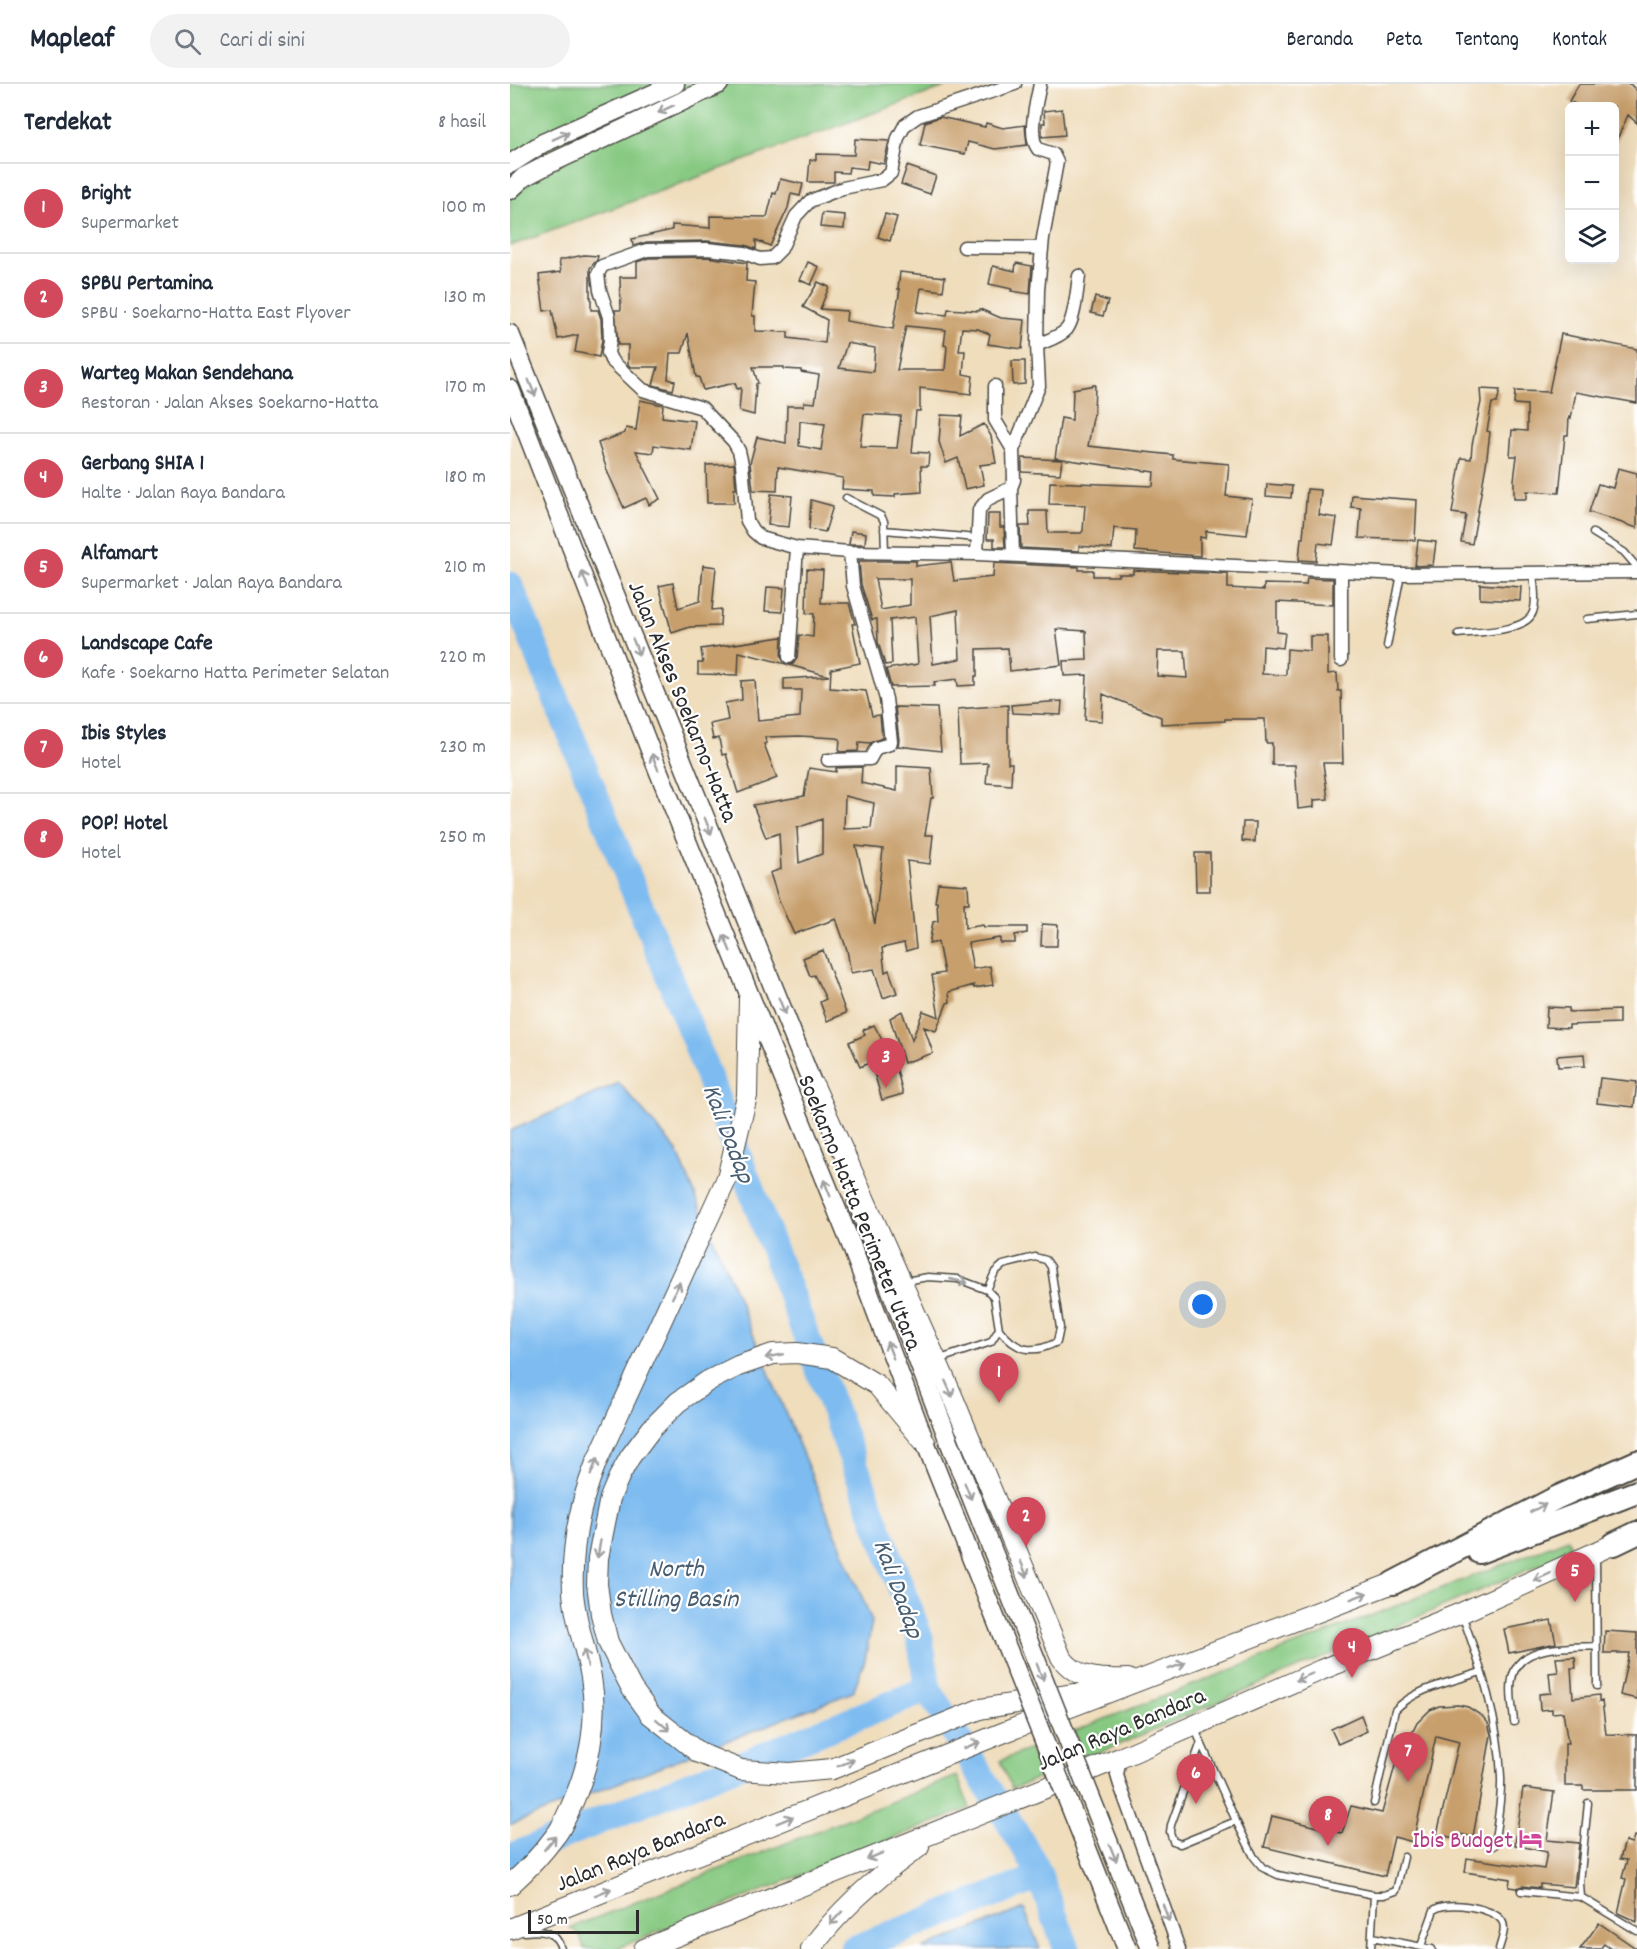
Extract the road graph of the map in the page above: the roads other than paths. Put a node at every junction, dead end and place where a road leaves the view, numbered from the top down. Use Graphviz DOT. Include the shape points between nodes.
graph roads {
  1 [pos="675,84"];
  2 [pos="719,84"];
  3 [pos="1015,84"];
  4 [pos="1040,84"];
  5 [pos="510,164"];
  6 [pos="510,190"];
  7 [pos="964,248"];
  8 [pos="1042,248"];
  9 [pos="1079,276"];
  10 [pos="510,334"];
  11 [pos="1037,345"];
  12 [pos="994,386"];
  13 [pos="510,389"];
  14 [pos="1013,450"];
  15 [pos="1011,488"];
  16 [pos="846,498"];
  17 [pos="884,530"];
  18 [pos="1593,533"];
  19 [pos="976,538"];
  20 [pos="797,548"];
  21 [pos="850,552"];
  22 [pos="885,552"];
  23 [pos="977,554"];
  24 [pos="1013,555"];
  25 [pos="1637,569"];
  26 [pos="1341,571"];
  27 [pos="1401,573"];
  28 [pos="1533,573"];
  29 [pos="1637,614"];
  30 [pos="1587,619"];
  31 [pos="1458,634"];
  32 [pos="1387,646"];
  33 [pos="789,657"];
  34 [pos="1341,660"];
  35 [pos="828,760"];
  36 [pos="749,998"];
  37 [pos="814,1086"];
  38 [pos="901,1282"];
  39 [pos="987,1290"];
  40 [pos="999,1329"];
  41 [pos="936,1361"];
  42 [pos="926,1444"];
  43 [pos="1637,1462"];
  44 [pos="1637,1492"];
  45 [pos="1637,1534"];
  46 [pos="1605,1548"];
  47 [pos="1393,1583"];
  48 [pos="1461,1613"];
  49 [pos="1596,1646"];
  50 [pos="1481,1672"];
  51 [pos="1141,1679"];
  52 [pos="1597,1686"];
  53 [pos="1101,1695"];
  54 [pos="1514,1722"];
  55 [pos="1197,1734"];
  56 [pos="1120,1758"];
  57 [pos="1374,1803"];
  58 [pos="1588,1803"];
  59 [pos="1236,1821"];
  60 [pos="946,1828"];
  61 [pos="1494,1846"];
  62 [pos="1404,1857"];
  63 [pos="510,1885"];
  64 [pos="1521,1891"];
  65 [pos="1374,1895"];
  66 [pos="1581,1897"];
  67 [pos="510,1929"];
  68 [pos="1637,1931"];
  69 [pos="510,1935"];
  70 [pos="1372,1937"];
  71 [pos="1421,1946"];
  72 [pos="561,1949"];
  73 [pos="644,1949"];
  74 [pos="811,1949"];
  75 [pos="1127,1949"];
  76 [pos="1151,1949"];
  77 [pos="1179,1949"];
  78 [pos="1371,1949"];
  79 [pos="1432,1949"];
  80 [pos="1499,1949"];
  5 -- 1 [label="main road, one-way" via="543,143"];
  2 -- 6 [label="main road, one-way" via="549,164 524,177"];
  3 -- 20 [label="street" via="918,116 905,125 898,138 891,173 882,180 843,188 810,201 796,216 781,249 772,258 706,249 647,250 602,266 598,274 609,316 611,360 643,390 692,403 707,412 739,451 745,511 753,531 761,538"];
  4 -- 8 [label="street" via="1034,141 1038,149 1053,154 1057,162"];
  7 -- 8 [label="street"];
  8 -- 11 [label="street"];
  9 -- 11 [label="street" via="1067,329"];
  10 -- 37 [label="main road, Jalan Akses Soekarno-Hatta, one-way"];
  11 -- 14 [label="street" via="1039,386"];
  12 -- 14 [label="street" via="995,420"];
  36 -- 13 [label="main road, Jalan Akses Soekarno-Hatta, one-way"];
  14 -- 15 [label="street"];
  15 -- 19 [label="street" via="982,503"];
  15 -- 24 [label="street"];
  16 -- 17 [label="lane" via="878,513"];
  17 -- 19 [label="lane"];
  17 -- 22 [label="lane"];
  18 -- 25 [label="lane" via="1624,552"];
  19 -- 23 [label="street"];
  20 -- 21 [label="street"];
  20 -- 33 [label="street"];
  21 -- 22 [label="street"];
  21 -- 35 [label="street" via="853,586 886,699 891,741 876,748 870,759"];
  22 -- 23 [label="street"];
  23 -- 24 [label="street"];
  24 -- 26 [label="street"];
  25 -- 28 [label="street"];
  26 -- 27 [label="street"];
  26 -- 34 [label="street"];
  27 -- 28 [label="street"];
  27 -- 32 [label="lane"];
  28 -- 31 [label="lane" via="1533,613 1526,623"];
  29 -- 30 [label="lane"];
  42 -- 36 [label="main road, Soekarno Hatta Perimeter Utara, one-way" via="850,1242"];
  63 -- 36 [label="main road, one-way" via="558,1833 585,1770 593,1721 591,1679 573,1593 575,1538 583,1496 727,1178 747,1096"];
  37 -- 38 [label="main road"];
  37 -- 76 [label="main road, Jalan Akses Soekarno-Hatta, one-way, bridge" via="946,1436"];
  38 -- 39 [label="lane, one-way" via="928,1276 958,1279"];
  38 -- 41 [label="main road"];
  39 -- 40 [label="lane" via="994,1297"];
  39 -- 40 [label="lane" via="1003,1265 1035,1257 1046,1260 1051,1267 1060,1328 1057,1342 1046,1348 1023,1350 1007,1340"];
  40 -- 41 [label="lane" via="991,1342"];
  41 -- 51 [label="main road, one-way" via="1061,1657 1074,1671 1091,1677"];
  42 -- 53 [label="main road, one-way" via="877,1385 832,1358 773,1354 708,1381 678,1402 652,1428 619,1477 610,1498 598,1558 597,1584 608,1642 632,1689 651,1715 699,1753 741,1770 789,1773 832,1768 980,1709 1073,1694"];
  42 -- 75 [label="main road, Soekarno Hatta Perimeter Utara, bridge"];
  47 -- 43 [label="highway, one-way" via="1556,1498"];
  44 -- 47 [label="highway"];
  45 -- 46 [label="highway"];
  46 -- 48 [label="main road, Jalan Raya Bandara, one-way"];
  46 -- 49 [label="lane"];
  51 -- 47 [label="main road, Jalan Raya Bandara, one-way"];
  48 -- 50 [label="lane"];
  48 -- 55 [label="main road, Jalan Raya Bandara, one-way"];
  49 -- 52 [label="lane"];
  49 -- 54 [label="lane" via="1548,1649 1523,1658 1511,1680"];
  50 -- 57 [label="lane" via="1417,1693 1395,1710"];
  50 -- 61 [label="lane" via="1496,1732 1501,1775"];
  51 -- 53 [label="main road, Jalan Raya Bandara"];
  67 -- 53 [label="main road, Jalan Raya Bandara, one-way"];
  55 -- 56 [label="main road, Jalan Raya Bandara"];
  55 -- 59 [label="lane"];
  55 -- 59 [label="lane" via="1171,1825 1173,1841 1180,1844"];
  56 -- 60 [label="main road, Jalan Raya Bandara"];
  56 -- 77 [label="street, one-way" via="1120,1785"];
  58 -- 66 [label="lane"];
  59 -- 65 [label="lane" via="1263,1868 1278,1875"];
  60 -- 73 [label="main road, Jalan Raya Bandara, one-way"];
  60 -- 74 [label="main road, one-way" via="857,1896"];
  62 -- 65 [label="lane" via="1396,1891"];
  64 -- 66 [label="lane"];
  65 -- 70 [label="lane"];
  66 -- 68 [label="lane"];
  69 -- 72 [label="lane" via="547,1932 560,1942"];
  70 -- 71 [label="lane"];
  70 -- 78 [label="lane"];
  71 -- 79 [label="lane"];
  71 -- 80 [label="lane" via="1434,1910 1454,1904 1491,1912 1502,1920"];
}
